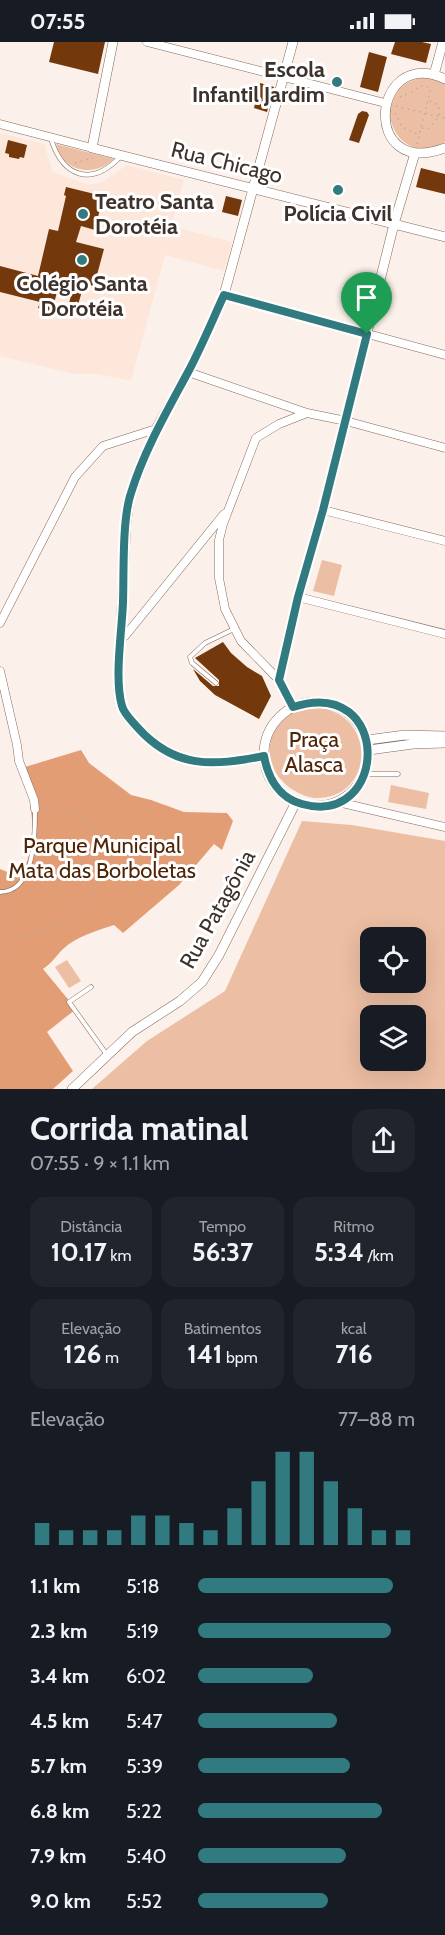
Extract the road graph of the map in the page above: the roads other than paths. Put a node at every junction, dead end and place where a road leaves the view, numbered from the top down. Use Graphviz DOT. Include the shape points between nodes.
graph roads {
  1 [pos="113,42"];
  2 [pos="147,42"];
  3 [pos="293,42"];
  4 [pos="443,42"];
  5 [pos="434,75"];
  6 [pos="284,76"];
  7 [pos="445,79"];
  8 [pos="385,103"];
  9 [pos="0,124"];
  10 [pos="51,138"];
  11 [pos="413,148"];
  12 [pos="445,148"];
  13 [pos="95,152"];
  14 [pos="122,156"];
  15 [pos="255,189"];
  16 [pos="394,224"];
  17 [pos="445,237"];
  18 [pos="224,295"];
  19 [pos="367,334"];
  20 [pos="445,356"];
  21 [pos="188,372"];
  22 [pos="307,413"];
  23 [pos="346,421"];
  24 [pos="156,429"];
  25 [pos="445,448"];
  26 [pos="229,507"];
  27 [pos="323,510"];
  28 [pos="445,541"];
  29 [pos="298,597"];
  30 [pos="0,623"];
  31 [pos="235,629"];
  32 [pos="445,634"];
  33 [pos="122,637"];
  34 [pos="0,671"];
  35 [pos="279,680"];
  36 [pos="216,683"];
  37 [pos="293,707"];
  38 [pos="445,736"];
  39 [pos="445,743"];
  40 [pos="368,745"];
  41 [pos="264,756"];
  42 [pos="365,774"];
  43 [pos="398,774"];
  44 [pos="296,802"];
  45 [pos="338,802"];
  46 [pos="35,809"];
  47 [pos="445,827"];
  48 [pos="0,892"];
  49 [pos="92,987"];
  50 [pos="107,1055"];
  51 [pos="72,1089"];
  1 -- 13 [label="street"];
  2 -- 6 [label="street"];
  3 -- 6 [label="street"];
  4 -- 5 [label="street"];
  5 -- 7 [label="street"];
  5 -- 8 [label="street" via="422,73 399,82"];
  6 -- 8 [label="street"];
  6 -- 15 [label="street"];
  8 -- 11 [label="street" via="389,135 397,144"];
  9 -- 10 [label="street, Rua Chicago"];
  10 -- 13 [label="street, Rua Chicago"];
  10 -- 14 [label="lane" via="59,160 81,174 106,170"];
  11 -- 12 [label="street" via="425,154"];
  11 -- 16 [label="street"];
  13 -- 14 [label="street, Rua Chicago"];
  14 -- 15 [label="street, Rua Chicago"];
  15 -- 16 [label="street, Rua Chicago"];
  15 -- 18 [label="street"];
  16 -- 17 [label="street, Rua Chicago"];
  16 -- 19 [label="street"];
  18 -- 19 [label="street"];
  18 -- 21 [label="street"];
  19 -- 20 [label="street"];
  19 -- 23 [label="street"];
  21 -- 22 [label="street"];
  21 -- 24 [label="street"];
  22 -- 23 [label="street"];
  22 -- 26 [label="street" via="256,438"];
  23 -- 25 [label="street"];
  23 -- 27 [label="street"];
  24 -- 30 [label="street" via="103,446 75,477"];
  24 -- 33 [label="street" via="130,495"];
  26 -- 31 [label="street" via="222,524 218,559 225,609"];
  26 -- 33 [label="street"];
  27 -- 28 [label="street"];
  27 -- 29 [label="street"];
  29 -- 32 [label="street"];
  29 -- 35 [label="street"];
  31 -- 35 [label="street" via="241,641"];
  31 -- 36 [label="lane" via="191,654 192,663"];
  33 -- 41 [label="street" via="118,684 122,709 158,747 183,759 201,762"];
  34 -- 46 [label="street" via="19,761"];
  35 -- 37 [label="street"];
  37 -- 40 [label="street" via="308,702 338,706 361,726"];
  37 -- 41 [label="street" via="271,727"];
  38 -- 40 [label="street" via="405,735"];
  39 -- 40 [label="street"];
  40 -- 42 [label="street"];
  41 -- 44 [label="street" via="273,784"];
  42 -- 43 [label="lane"];
  42 -- 45 [label="street" via="359,785"];
  44 -- 45 [label="street" via="317,806"];
  44 -- 50 [label="street, Rua Patagônia" via="202,982 132,1032"];
  45 -- 47 [label="street"];
  46 -- 48 [label="lane" via="33,856 11,892"];
  49 -- 50 [label="lane" via="69,1002"];
  50 -- 51 [label="street, Rua Patagônia"];
}
